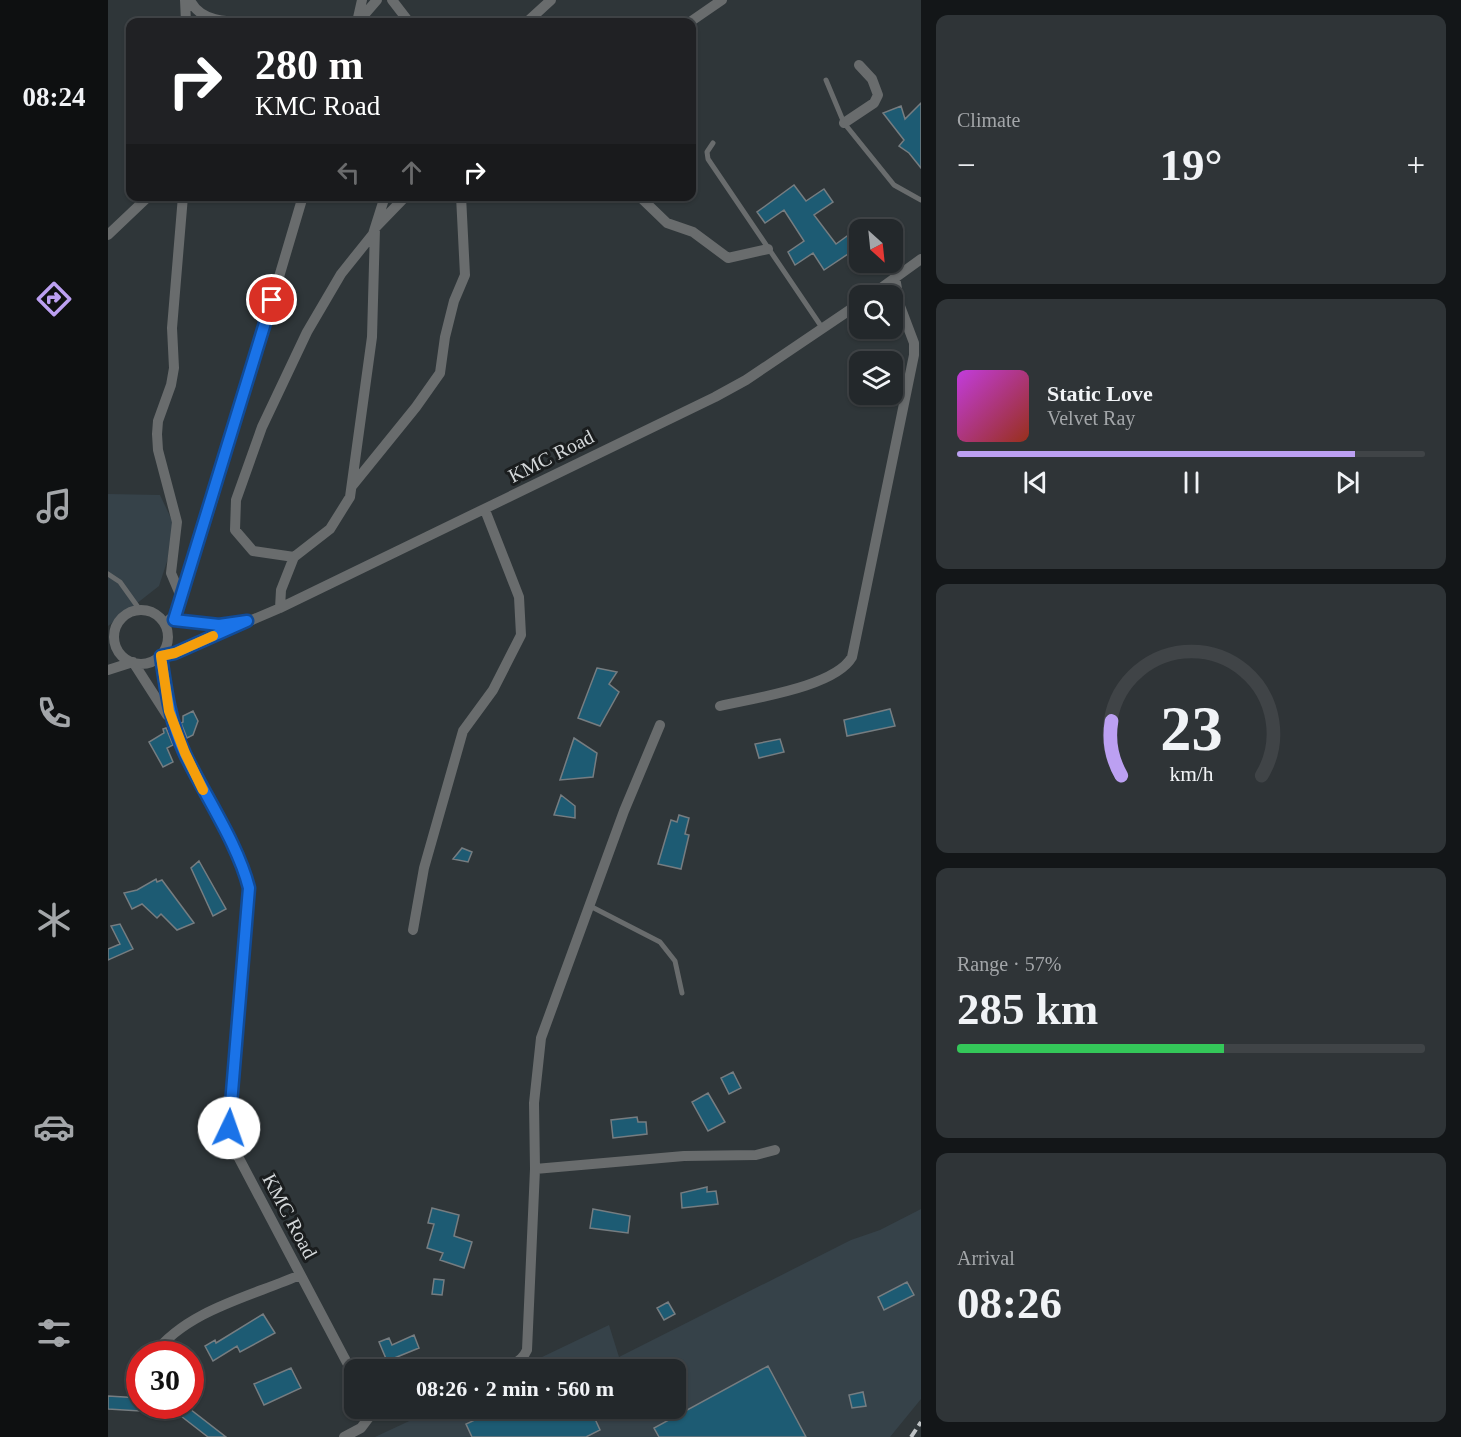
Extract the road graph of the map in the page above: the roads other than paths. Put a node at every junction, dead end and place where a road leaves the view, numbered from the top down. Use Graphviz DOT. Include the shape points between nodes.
graph roads {
  1 [pos="362,0"];
  2 [pos="377,0"];
  3 [pos="392,0"];
  4 [pos="551,0"];
  5 [pos="722,0"];
  6 [pos="190,2"];
  7 [pos="187,18"];
  8 [pos="209,18"];
  9 [pos="358,18"];
  10 [pos="361,18"];
  11 [pos="406,18"];
  12 [pos="532,18"];
  13 [pos="696,18"];
  14 [pos="859,65"];
  15 [pos="826,80"];
  16 [pos="844,123"];
  17 [pos="712,143"];
  18 [pos="144,201"];
  19 [pos="183,201"];
  20 [pos="301,201"];
  21 [pos="383,201"];
  22 [pos="401,201"];
  23 [pos="461,201"];
  24 [pos="644,201"];
  25 [pos="921,201"];
  26 [pos="375,228"];
  27 [pos="108,235"];
  28 [pos="768,249"];
  29 [pos="921,259"];
  30 [pos="895,277"];
  31 [pos="884,285"];
  32 [pos="849,310"];
  33 [pos="823,328"];
  34 [pos="352,486"];
  35 [pos="486,510"];
  36 [pos="294,557"];
  37 [pos="108,574"];
  38 [pos="182,599"];
  39 [pos="280,608"];
  40 [pos="140,610"];
  41 [pos="155,614"];
  42 [pos="174,620"];
  43 [pos="247,621"];
  44 [pos="115,633"];
  45 [pos="108,642"];
  46 [pos="161,656"];
  47 [pos="133,663"];
  48 [pos="108,670"];
  49 [pos="720,706"];
  50 [pos="172,722"];
  51 [pos="660,725"];
  52 [pos="590,906"];
  53 [pos="413,930"];
  54 [pos="682,993"];
  55 [pos="775,1150"];
  56 [pos="535,1169"];
  57 [pos="300,1275"];
  58 [pos="164,1341"];
  59 [pos="345,1359"];
  60 [pos="522,1359"];
  61 [pos="367,1419"];
  62 [pos="344,1437"];
  1 -- 9 [label="street"];
  2 -- 10 [label="street"];
  3 -- 11 [label="street"];
  4 -- 12 [label="street"];
  5 -- 13 [label="street"];
  6 -- 7 [label="street"];
  6 -- 8 [label="street"];
  14 -- 16 [label="street" via="878,95 874,103"];
  15 -- 16 [label="lane"];
  16 -- 25 [label="lane" via="894,185"];
  17 -- 28 [label="lane" via="708,159"];
  18 -- 27 [label="street"];
  19 -- 38 [label="street" via="172,328 174,368 157,434 177,522 171,573"];
  20 -- 38 [label="street"];
  21 -- 26 [label="street"];
  22 -- 26 [label="street"];
  23 -- 34 [label="street" via="465,275 454,301 440,373"];
  24 -- 28 [label="street" via="667,223 693,232 728,258"];
  26 -- 34 [label="street" via="372,337"];
  26 -- 36 [label="street" via="341,274 307,332 262,427 236,500 235,530 253,551"];
  28 -- 33 [label="lane"];
  29 -- 30 [label="street"];
  30 -- 31 [label="street"];
  30 -- 49 [label="street" via="914,355 852,657 849,664 832,675"];
  32 -- 33 [label="street, KMC Road"];
  33 -- 35 [label="street, KMC Road" via="726,391"];
  34 -- 36 [label="street" via="350,498 330,529"];
  35 -- 39 [label="street, KMC Road"];
  35 -- 53 [label="street" via="519,597 521,635 493,690 463,731 424,868"];
  36 -- 39 [label="street" via="280,590"];
  37 -- 40 [label="lane" via="120,582"];
  38 -- 42 [label="street"];
  39 -- 43 [label="street, KMC Road"];
  40 -- 41 [label="street"];
  40 -- 44 [label="street" via="123,618"];
  41 -- 42 [label="street, KMC Road"];
  41 -- 46 [label="street" via="168,630 169,639"];
  42 -- 43 [label="street, KMC Road" via="219,625"];
  43 -- 46 [label="street, KMC Road"];
  44 -- 45 [label="street"];
  44 -- 47 [label="street" via="117,650"];
  46 -- 47 [label="street" via="146,664"];
  46 -- 50 [label="street, KMC Road"];
  47 -- 48 [label="street"];
  47 -- 50 [label="street, KMC Road"];
  50 -- 57 [label="street, KMC Road" via="249,888 229,1128 237,1155"];
  51 -- 52 [label="street"];
  52 -- 54 [label="lane" via="660,942 675,961"];
  52 -- 56 [label="street" via="541,1038 534,1102"];
  55 -- 56 [label="street" via="756,1155 684,1156"];
  56 -- 60 [label="street" via="526,1350"];
  57 -- 58 [label="street" via="213,1311"];
  57 -- 59 [label="street, KMC Road"];
  61 -- 62 [label="street"];
}
